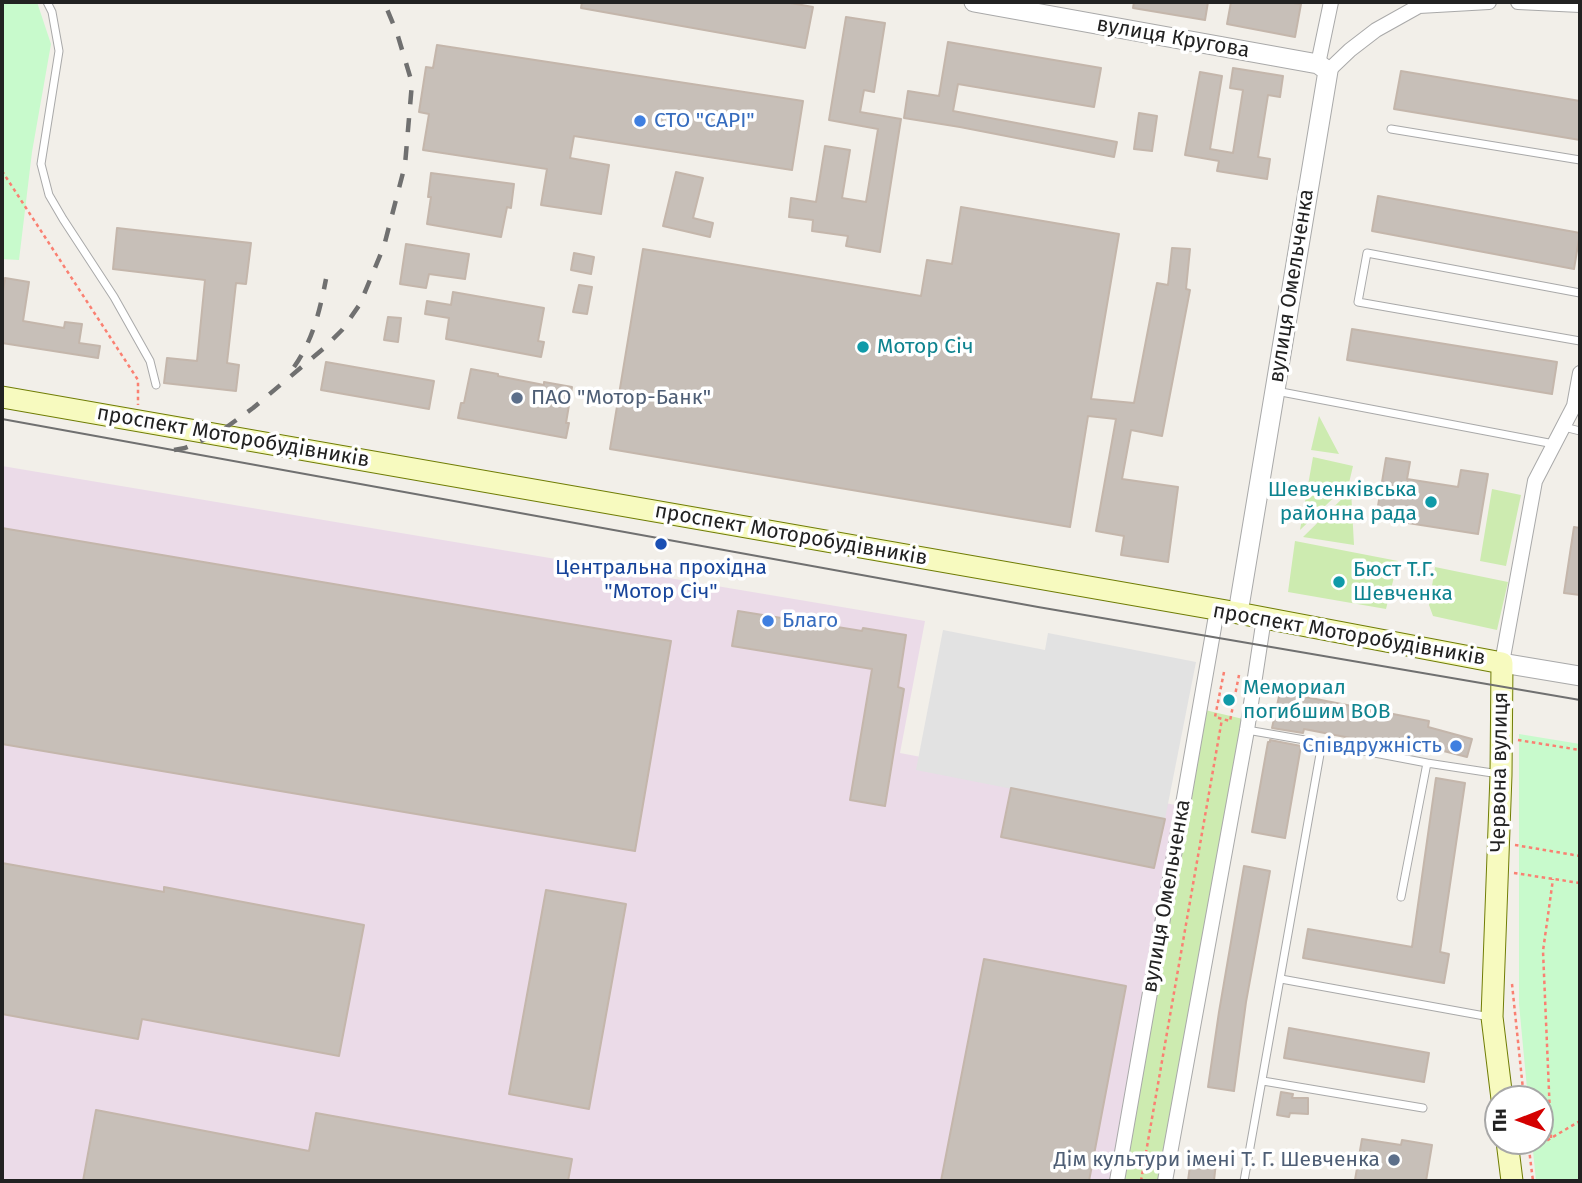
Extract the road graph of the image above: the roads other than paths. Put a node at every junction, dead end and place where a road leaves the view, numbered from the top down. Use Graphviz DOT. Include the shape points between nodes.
graph roads {
  1 [pos="47,2"];
  2 [pos="974,2"];
  3 [pos="1331,2"];
  4 [pos="1468,2"];
  5 [pos="1489,2"];
  6 [pos="1518,2"];
  7 [pos="1580,5"];
  8 [pos="1323,68"];
  9 [pos="1391,129"];
  10 [pos="1580,160"];
  11 [pos="1580,293"];
  12 [pos="1580,341"];
  13 [pos="1580,373"];
  14 [pos="156,385"];
  15 [pos="1274,391"];
  16 [pos="2,397"];
  17 [pos="1563,427"];
  18 [pos="1580,431"];
  19 [pos="1554,444"];
  20 [pos="1228,612"];
  21 [pos="1264,618"];
  22 [pos="1502,663"];
  23 [pos="1580,676"];
  24 [pos="1247,730"];
  25 [pos="1322,743"];
  26 [pos="1427,763"];
  27 [pos="1501,775"];
  28 [pos="1401,897"];
  29 [pos="1281,979"];
  30 [pos="1492,1017"];
  31 [pos="1263,1080"];
  32 [pos="1500,1085"];
  33 [pos="1423,1108"];
  34 [pos="1509,1155"];
  35 [pos="1117,1181"];
  36 [pos="1165,1181"];
  37 [pos="1244,1181"];
  38 [pos="1512,1181"];
  1 -- 14 [label="lane" via="59,51 41,164 49,195 114,296 150,361"];
  2 -- 8 [label="street, вулиця Кругова"];
  3 -- 8 [label="street"];
  4 -- 5 [label="street"];
  4 -- 8 [label="street" via="1419,6"];
  6 -- 7 [label="street"];
  8 -- 15 [label="street, вулиця Омельченка"];
  9 -- 10 [label="lane"];
  11 -- 12 [label="lane" via="1367,253 1358,302"];
  13 -- 17 [label="street, Червона вулиця" via="1574,406"];
  15 -- 19 [label="lane"];
  15 -- 20 [label="street, вулиця Омельченка"];
  16 -- 20 [label="main road, проспект Моторобудівників"];
  17 -- 18 [label="lane"];
  17 -- 19 [label="street, Червона вулиця"];
  19 -- 22 [label="street, Червона вулиця" via="1535,481"];
  20 -- 21 [label="main road, проспект Моторобудівників"];
  20 -- 35 [label="street, вулиця Омельченка"];
  21 -- 22 [label="main road, проспект Моторобудівників"];
  21 -- 24 [label="street"];
  22 -- 23 [label="street, проспект Моторобудівників"];
  22 -- 27 [label="main road, Червона вулиця"];
  24 -- 25 [label="lane"];
  24 -- 36 [label="street"];
  25 -- 26 [label="lane"];
  25 -- 29 [label="lane"];
  26 -- 27 [label="lane"];
  26 -- 28 [label="lane"];
  27 -- 30 [label="main road, Червона вулиця"];
  29 -- 30 [label="lane"];
  29 -- 31 [label="lane"];
  30 -- 32 [label="main road, Червона вулиця"];
  31 -- 33 [label="lane"];
  31 -- 37 [label="lane"];
  34 -- 38 [label="main road"];
}
